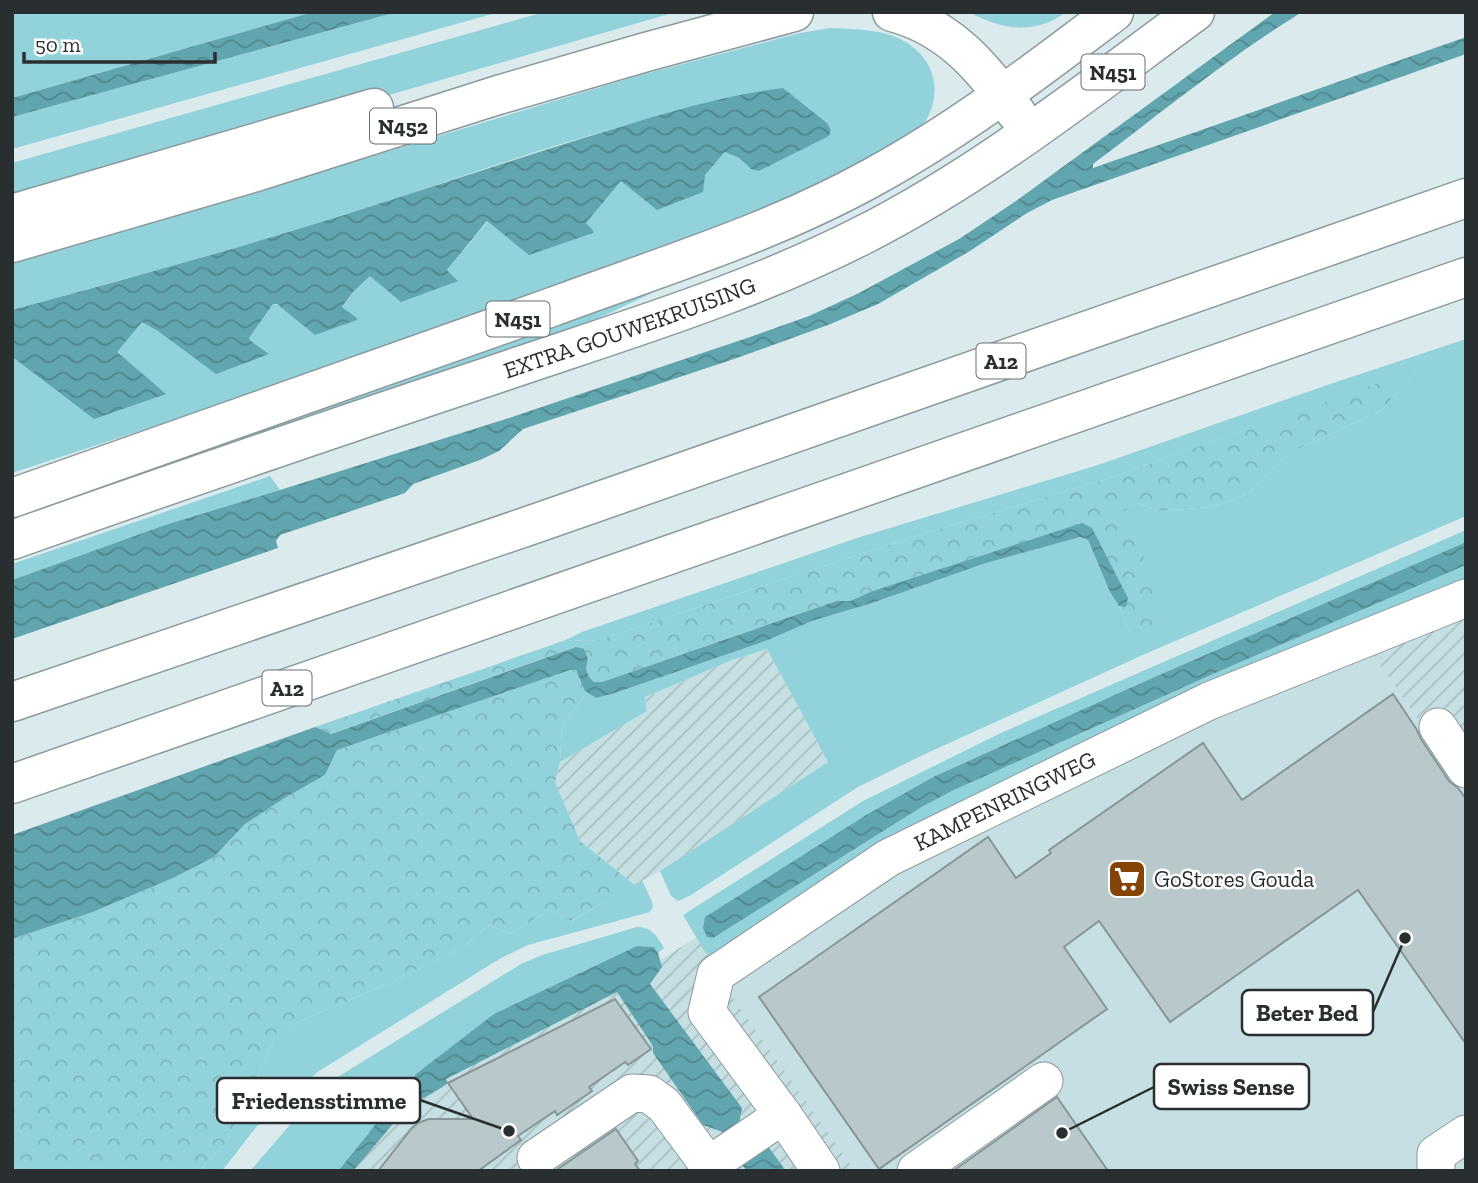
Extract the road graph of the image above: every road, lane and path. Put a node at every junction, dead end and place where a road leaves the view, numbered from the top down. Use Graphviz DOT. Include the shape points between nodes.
graph roads {
  1 [pos="706,12"];
  2 [pos="794,12"];
  3 [pos="892,12"];
  4 [pos="951,12"];
  5 [pos="1114,12"];
  6 [pos="1195,12"];
  7 [pos="1011,89"];
  8 [pos="1031,133"];
  9 [pos="1466,198"];
  10 [pos="12,214"];
  11 [pos="12,243"];
  12 [pos="1466,277"];
  13 [pos="12,498"];
  14 [pos="12,540"];
  15 [pos="1466,598"];
  16 [pos="12,702"];
  17 [pos="1438,727"];
  18 [pos="1466,769"];
  19 [pos="12,784"];
  20 [pos="1044,1082"];
  21 [pos="783,1115"];
  22 [pos="1466,1135"];
  23 [pos="536,1158"];
  24 [pos="711,1168"];
  25 [pos="821,1171"];
  26 [pos="916,1171"];
  27 [pos="1436,1171"];
  1 -- 10 [label="main road, N452"];
  2 -- 11 [label="main road, N452" via="525,87 259,172"];
  3 -- 7 [label="main road" via="953,41"];
  4 -- 7 [label="main road" via="985,38"];
  5 -- 7 [label="main road, EXTRA GOUWEKRUISING / N451"];
  6 -- 8 [label="main road, EXTRA GOUWEKRUISING / N451"];
  7 -- 8 [label="main road"];
  7 -- 13 [label="main road, EXTRA GOUWEKRUISING / N451" via="872,178 746,236"];
  8 -- 14 [label="main road, EXTRA GOUWEKRUISING / N451" via="907,212 759,282"];
  9 -- 16 [label="main road, A12"];
  12 -- 19 [label="main road, A12"];
  15 -- 21 [label="street, KAMPENRINGWEG" via="1209,701 888,858 716,974 708,1012"];
  17 -- 18 [label="street"];
  20 -- 26 [label="street"];
  21 -- 24 [label="street"];
  21 -- 25 [label="street, KAMPENRINGWEG"];
  22 -- 27 [label="street" via="1436,1154"];
  23 -- 24 [label="street" via="632,1093 649,1094 664,1105"];
}
